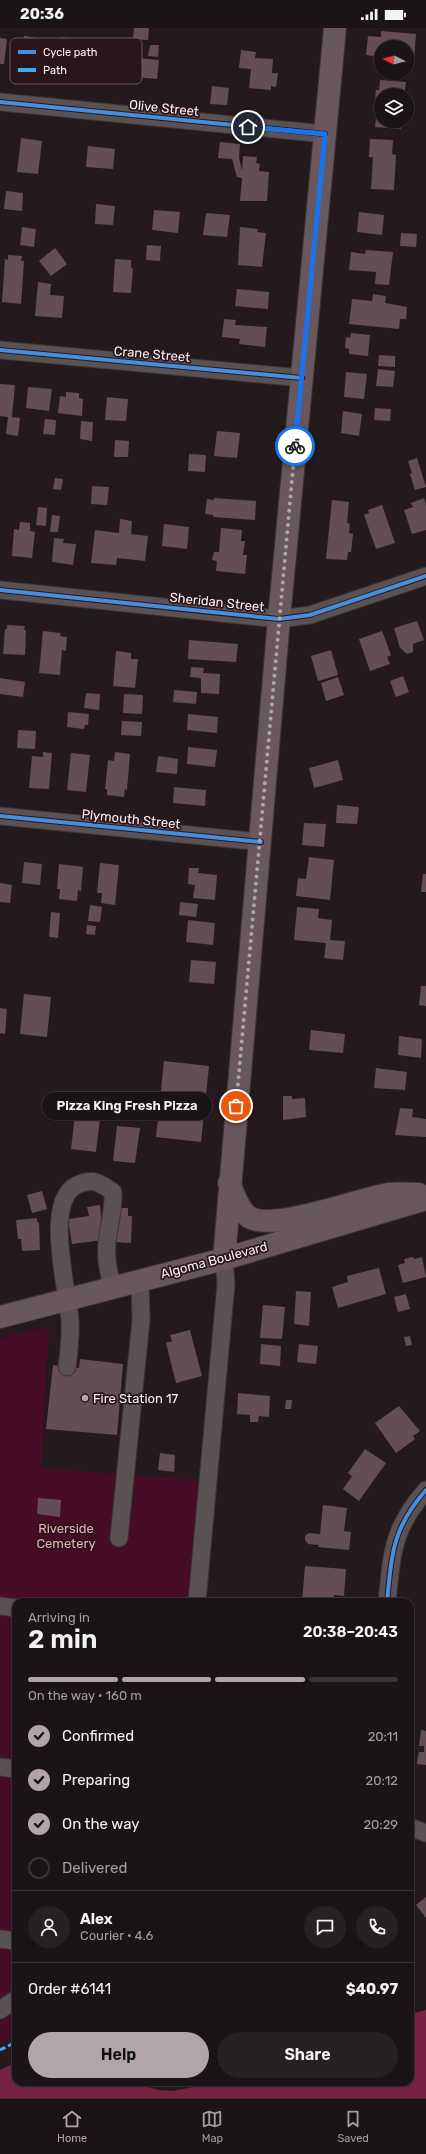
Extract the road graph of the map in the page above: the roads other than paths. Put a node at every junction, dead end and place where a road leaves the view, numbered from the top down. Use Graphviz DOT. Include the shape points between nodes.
graph roads {
  1 [pos="335,28"];
  2 [pos="0,102"];
  3 [pos="325,134"];
  4 [pos="0,350"];
  5 [pos="302,378"];
  6 [pos="426,576"];
  7 [pos="0,590"];
  8 [pos="279,619"];
  9 [pos="0,816"];
  10 [pos="261,842"];
  11 [pos="229,1183"];
  12 [pos="426,1194"];
  13 [pos="426,1200"];
  14 [pos="224,1259"];
  15 [pos="140,1280"];
  16 [pos="113,1287"];
  17 [pos="68,1298"];
  18 [pos="0,1317"];
  19 [pos="67,1367"];
  20 [pos="426,1490"];
  21 [pos="119,1538"];
  22 [pos="197,1598"];
  23 [pos="388,1598"];
  24 [pos="0,1606"];
  25 [pos="12,1608"];
  26 [pos="0,1767"];
  27 [pos="12,1768"];
  28 [pos="414,1828"];
  29 [pos="426,1833"];
  30 [pos="0,1939"];
  31 [pos="12,1940"];
  32 [pos="12,2002"];
  33 [pos="0,2010"];
  1 -- 3 [label="main road"];
  2 -- 3 [label="street, Olive Street"];
  3 -- 5 [label="main road"];
  4 -- 5 [label="street, Crane Street"];
  5 -- 8 [label="main road"];
  6 -- 8 [label="street, Sheridan Street" via="310,615"];
  7 -- 8 [label="street, Sheridan Street"];
  8 -- 10 [label="main road"];
  9 -- 10 [label="street, Plymouth Street"];
  10 -- 11 [label="main road"];
  11 -- 12 [label="main road" via="244,1213 250,1218 262,1221 290,1219 390,1194"];
  11 -- 14 [label="main road"];
  13 -- 14 [label="main road, Algoma Boulevard"];
  14 -- 15 [label="main road, Algoma Boulevard"];
  14 -- 22 [label="street" via="226,1284"];
  15 -- 16 [label="main road, Algoma Boulevard"];
  15 -- 21 [label="street" via="141,1320"];
  16 -- 17 [label="main road, Algoma Boulevard"];
  16 -- 17 [label="street" via="107,1268 108,1236 114,1204 112,1192 100,1183 87,1180 73,1187 64,1197 59,1220"];
  17 -- 18 [label="main road, Algoma Boulevard"];
  17 -- 19 [label="street" via="71,1328"];
  20 -- 23 [label="street" via="406,1516 396,1537"];
  24 -- 25 [label="street"];
  26 -- 27 [label="street"];
  28 -- 29 [label="street"];
  30 -- 31 [label="street"];
  32 -- 33 [label="street"];
}
